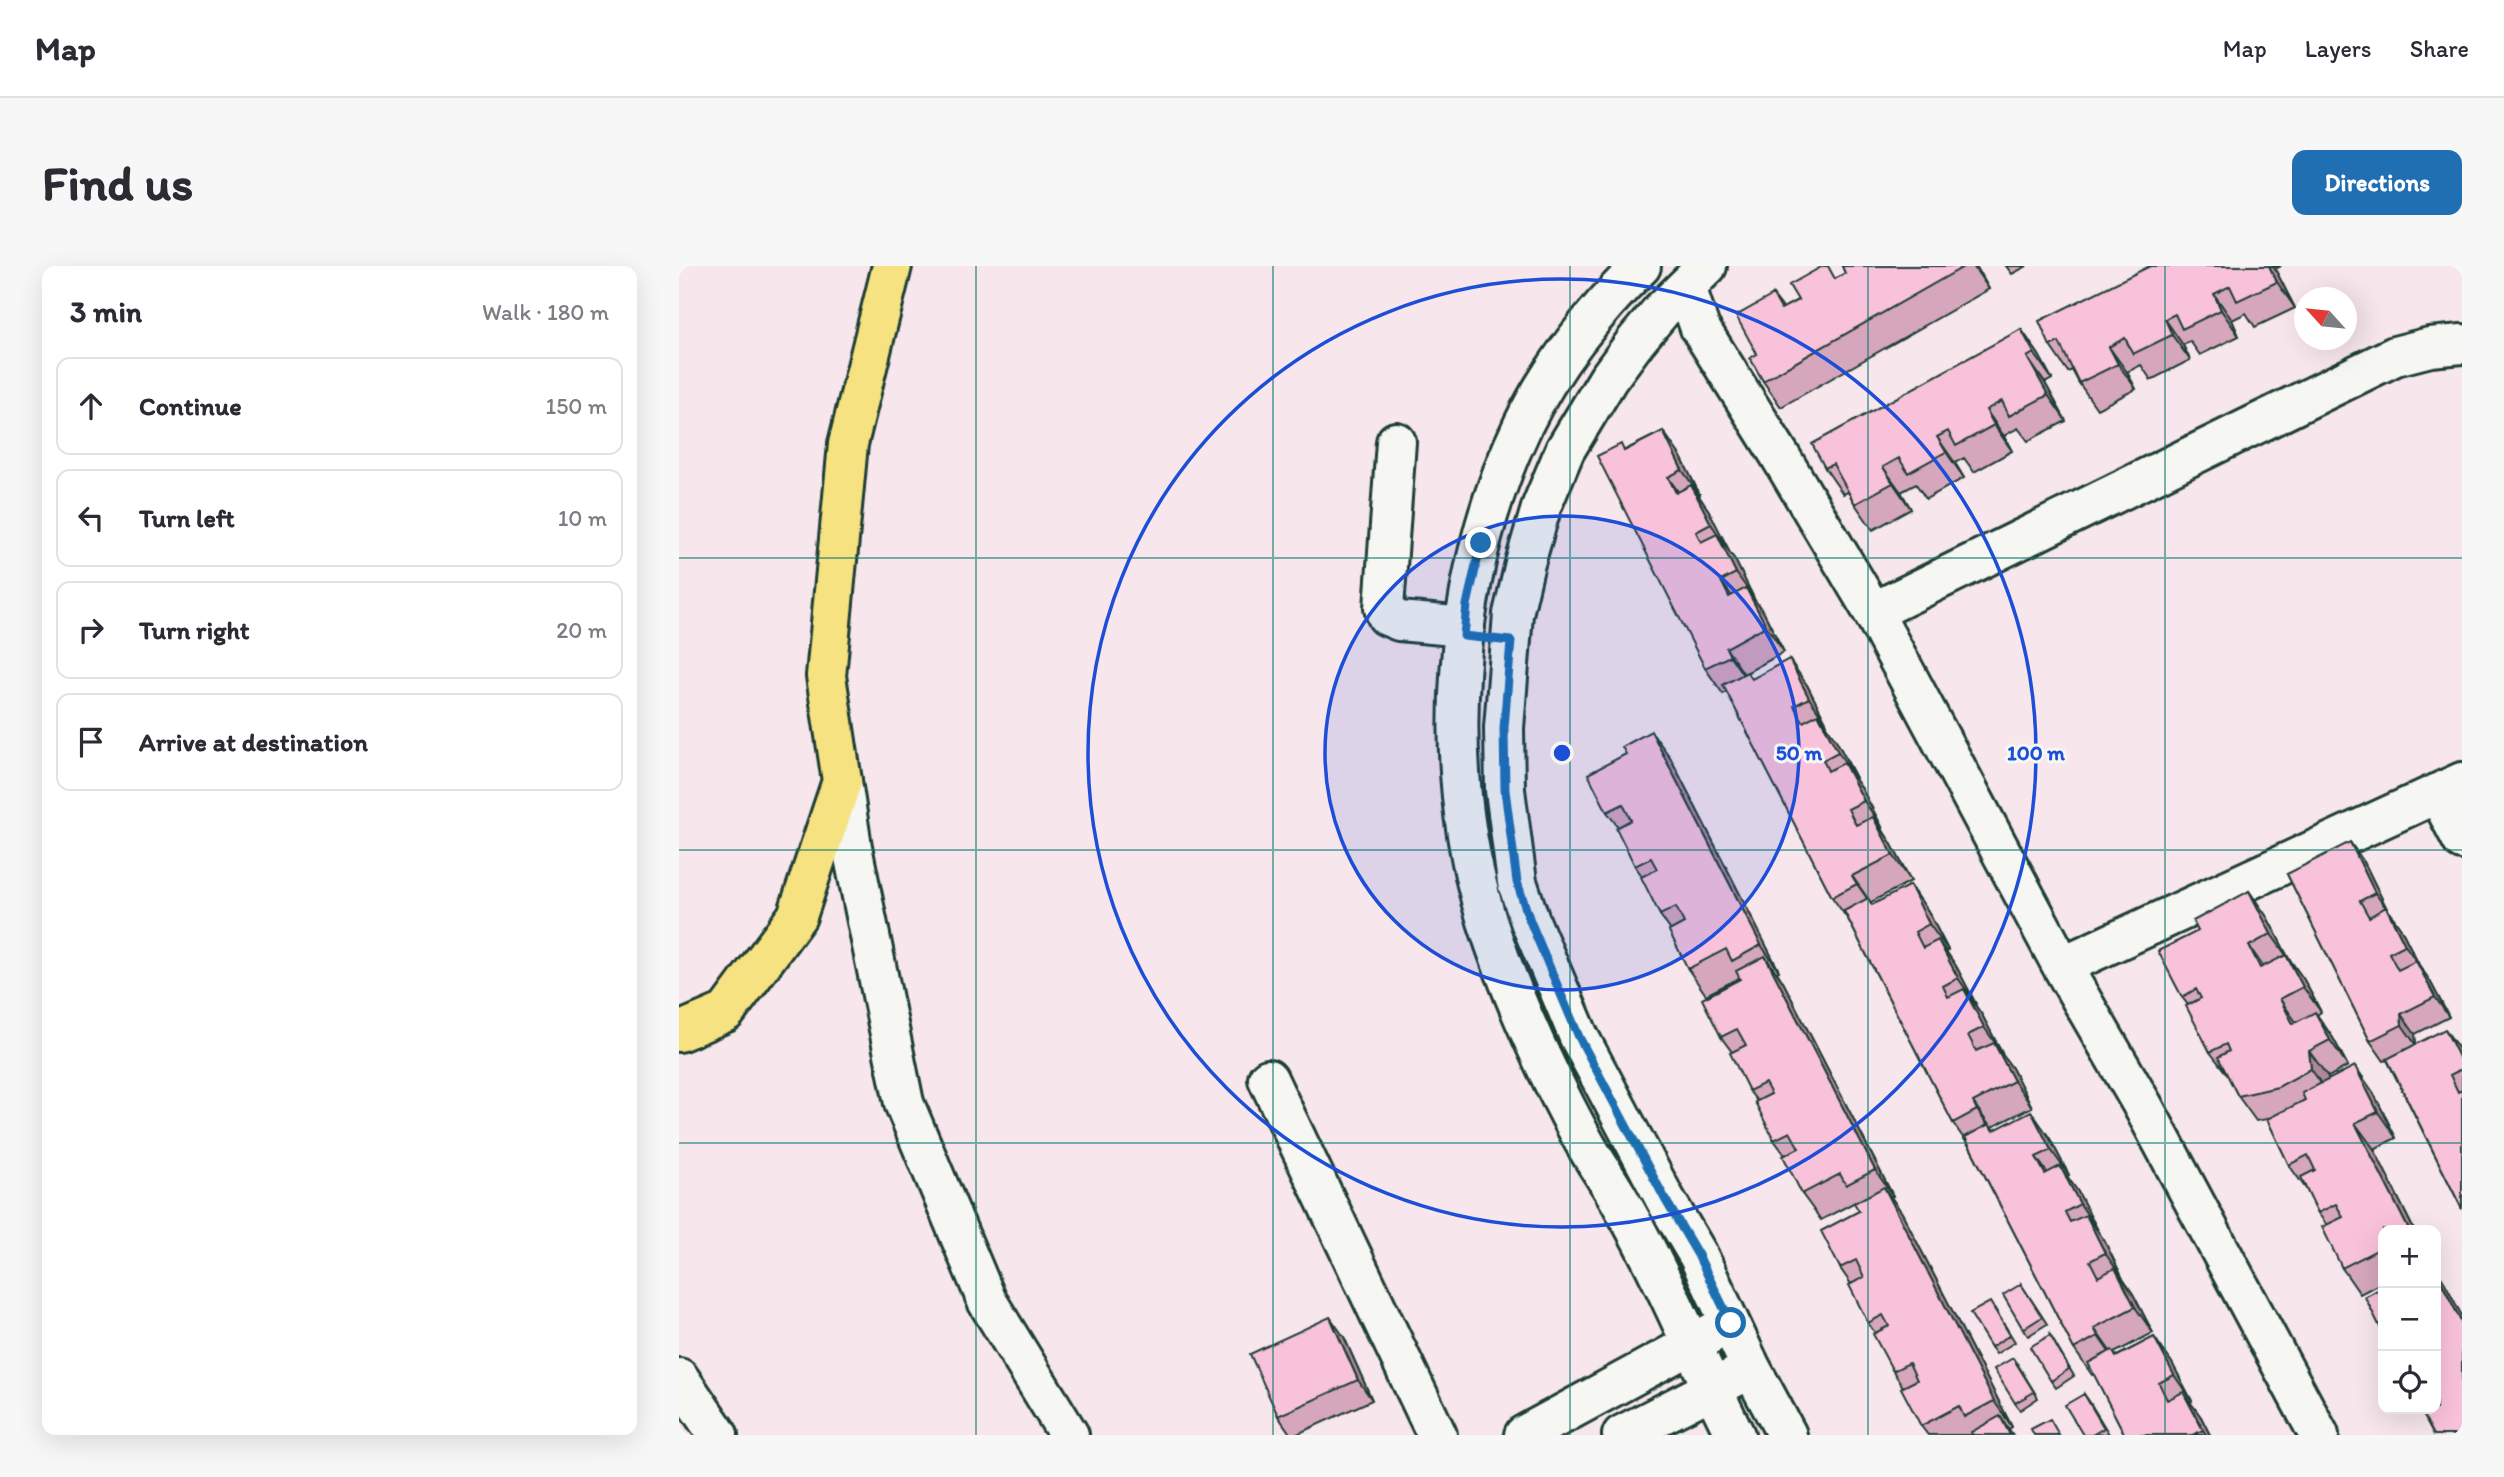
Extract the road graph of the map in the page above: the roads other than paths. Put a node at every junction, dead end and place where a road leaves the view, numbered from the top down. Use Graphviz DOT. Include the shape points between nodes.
graph roads {
  1 [pos="892,266"];
  2 [pos="1641,266"];
  3 [pos="1697,277"];
  4 [pos="2462,344"];
  5 [pos="1396,442"];
  6 [pos="1873,612"];
  7 [pos="1464,631"];
  8 [pos="1511,641"];
  9 [pos="842,781"];
  10 [pos="2450,788"];
  11 [pos="2462,840"];
  12 [pos="2061,966"];
  13 [pos="679,1032"];
  14 [pos="1268,1079"];
  15 [pos="1731,1323"];
  16 [pos="1691,1345"];
  17 [pos="1751,1368"];
  18 [pos="679,1378"];
  19 [pos="1712,1390"];
  20 [pos="718,1435"];
  21 [pos="1069,1435"];
  22 [pos="1437,1435"];
  23 [pos="1524,1435"];
  24 [pos="1622,1435"];
  25 [pos="1735,1435"];
  26 [pos="1787,1435"];
  27 [pos="2319,1435"];
  1 -- 9 [label="main road" via="848,444 826,676"];
  2 -- 7 [label="street" via="1584,329 1524,422 1481,543"];
  3 -- 6 [label="street" via="1700,328"];
  3 -- 8 [label="street" via="1636,341 1565,450 1525,563"];
  4 -- 6 [label="street" via="2395,356"];
  5 -- 7 [label="street" via="1384,608 1399,621"];
  6 -- 12 [label="street"];
  7 -- 8 [label="street"];
  7 -- 16 [label="street" via="1458,735 1461,793 1473,868 1488,922 1548,1072 1625,1209"];
  8 -- 15 [label="street" via="1505,790 1517,882 1579,1037"];
  9 -- 13 [label="main road" via="797,916 726,1012"];
  9 -- 21 [label="street" via="904,1103 987,1301"];
  10 -- 11 [label="street"];
  10 -- 12 [label="street"];
  12 -- 27 [label="street" via="2143,1106"];
  14 -- 22 [label="street"];
  15 -- 16 [label="street"];
  15 -- 17 [label="street"];
  16 -- 19 [label="street"];
  16 -- 23 [label="street"];
  17 -- 19 [label="street"];
  17 -- 26 [label="street"];
  18 -- 20 [label="street"];
  19 -- 24 [label="street"];
  19 -- 25 [label="street"];
}
